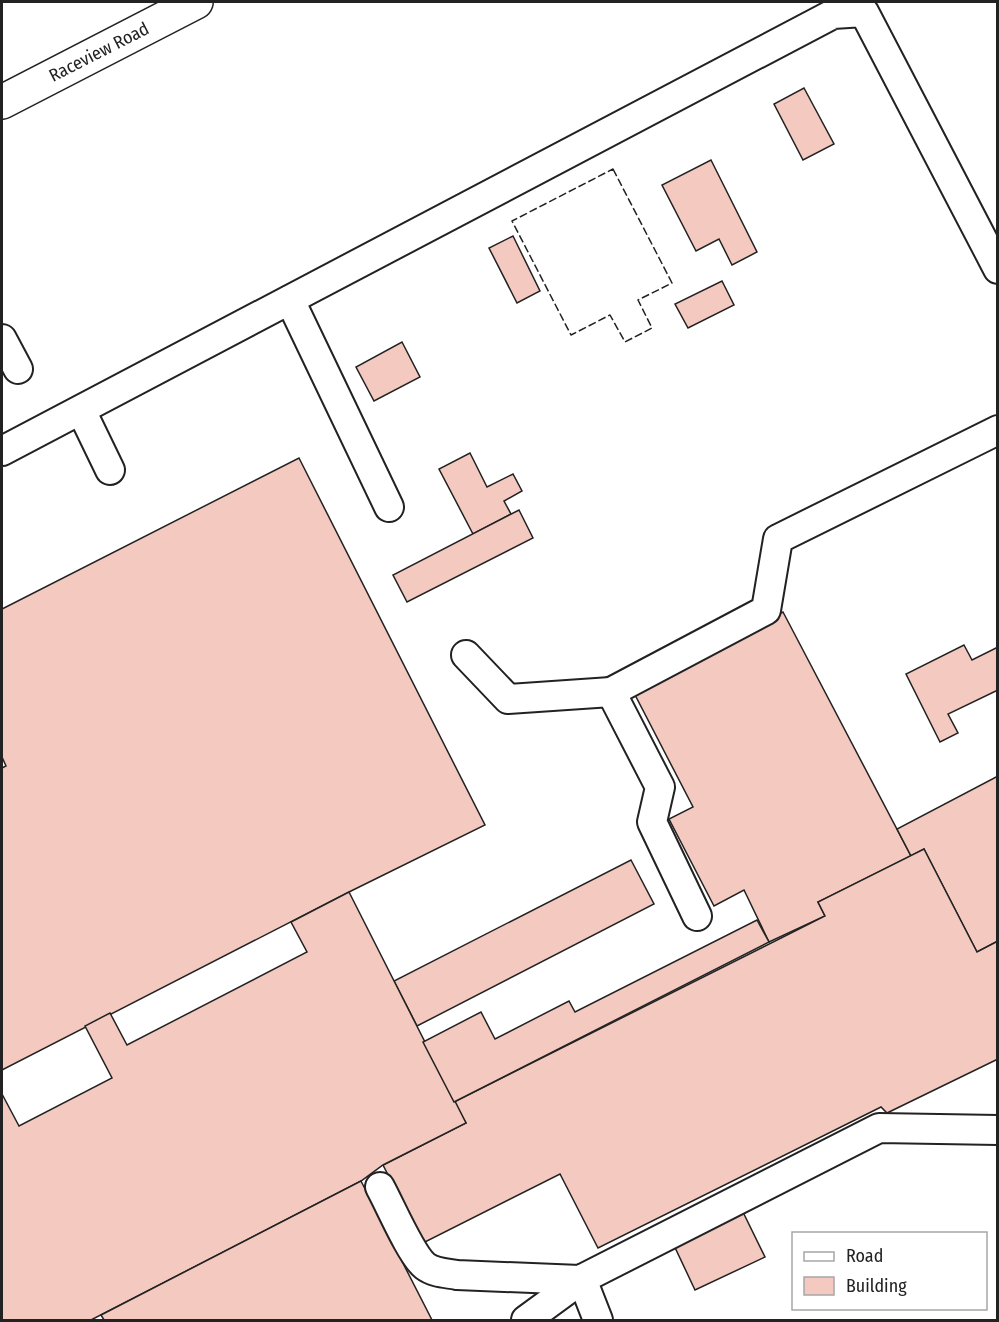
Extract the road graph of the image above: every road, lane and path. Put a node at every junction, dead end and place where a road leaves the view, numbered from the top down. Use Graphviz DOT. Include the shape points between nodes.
graph roads {
  1 [pos="196,2"];
  2 [pos="2,102"];
  3 [pos="998,269"];
  4 [pos="290,300"];
  5 [pos="2,339"];
  6 [pos="18,369"];
  7 [pos="81,410"];
  8 [pos="998,430"];
  9 [pos="2,451"];
  10 [pos="110,470"];
  11 [pos="389,507"];
  12 [pos="466,655"];
  13 [pos="611,692"];
  14 [pos="697,916"];
  15 [pos="998,1130"];
  16 [pos="380,1187"];
  17 [pos="581,1280"];
  18 [pos="526,1320"];
  19 [pos="598,1320"];
  1 -- 2 [label="main road, Raceview Road"];
  3 -- 4 [label="lane" via="864,12 833,14"];
  4 -- 7 [label="lane"];
  4 -- 11 [label="lane"];
  5 -- 6 [label="lane"];
  7 -- 9 [label="lane"];
  7 -- 10 [label="lane"];
  8 -- 13 [label="lane" via="777,539 766,610"];
  12 -- 13 [label="lane" via="508,699"];
  13 -- 14 [label="lane" via="660,787 652,822"];
  15 -- 17 [label="lane" via="879,1128"];
  16 -- 17 [label="lane" via="426,1267 458,1275"];
  17 -- 18 [label="lane"];
  17 -- 19 [label="lane"];
}
